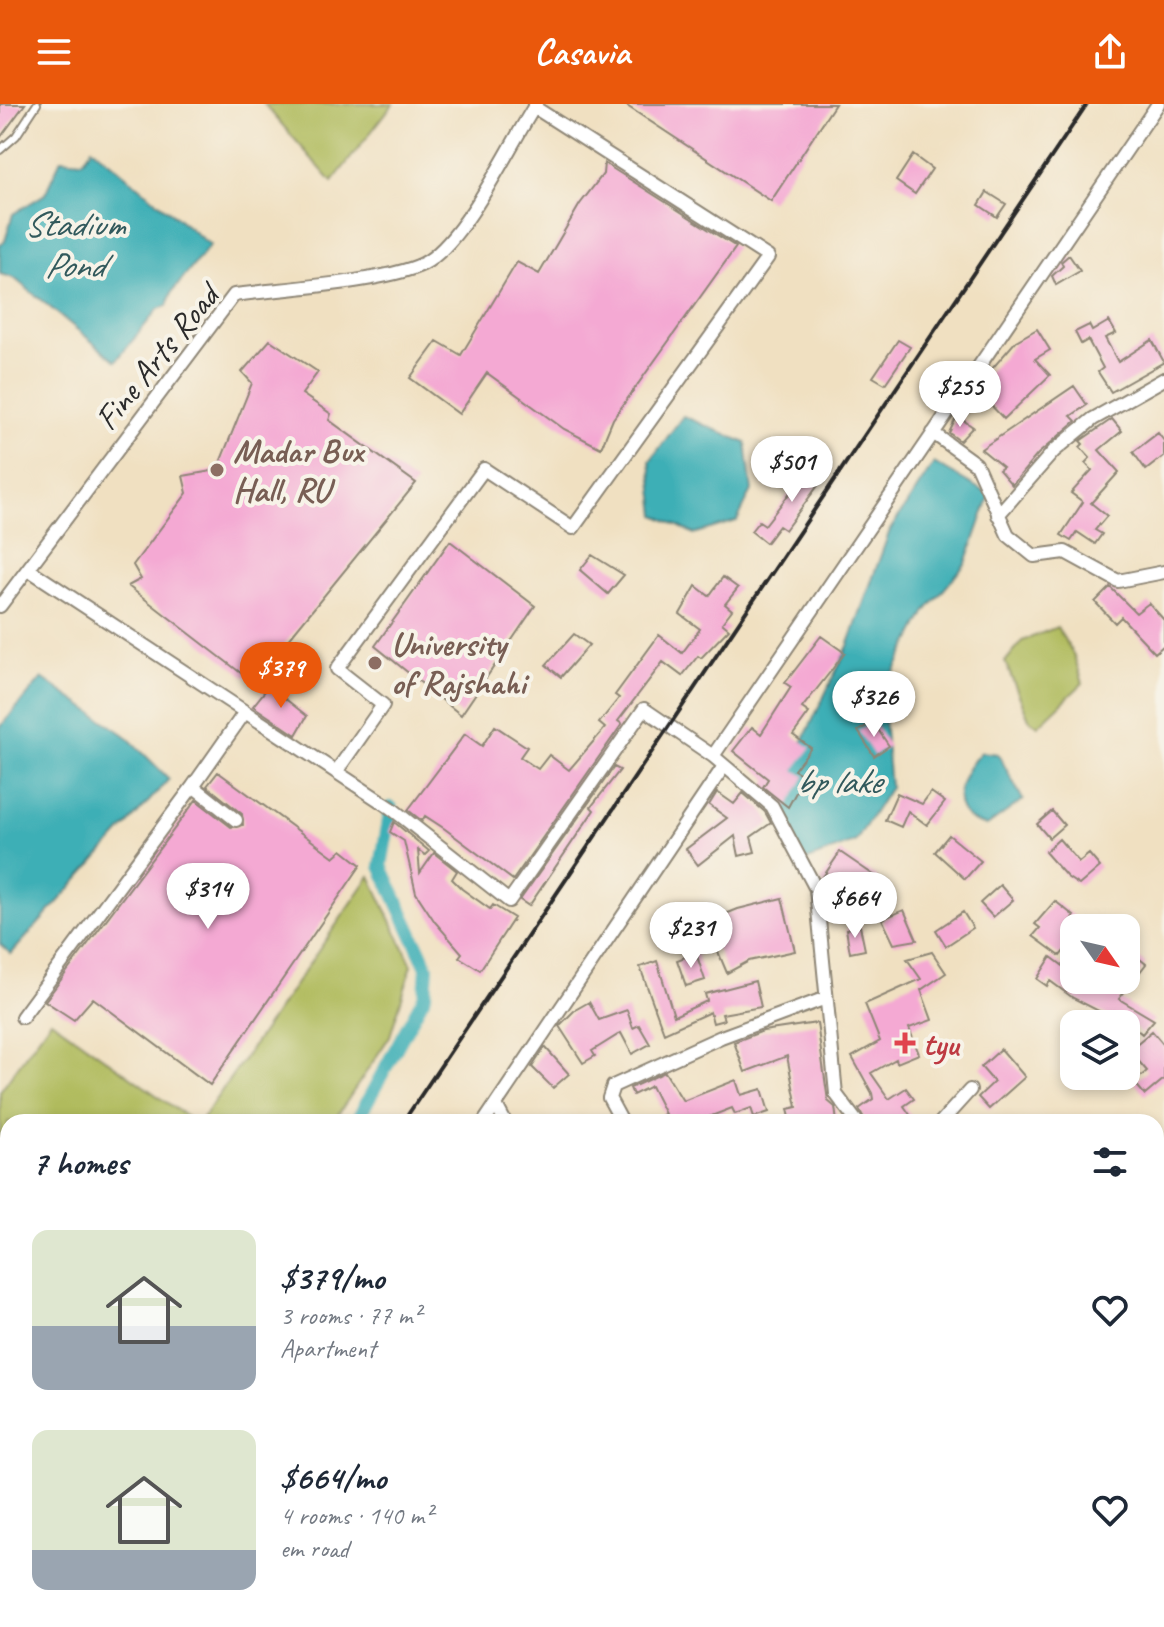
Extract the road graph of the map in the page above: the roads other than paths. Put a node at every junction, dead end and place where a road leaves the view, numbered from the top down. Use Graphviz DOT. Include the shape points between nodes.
graph roads {
  1 [pos="37,104"];
  2 [pos="1158,104"];
  3 [pos="535,106"];
  4 [pos="0,150"];
  5 [pos="1164,379"];
  6 [pos="933,433"];
  7 [pos="998,515"];
  8 [pos="28,569"];
  9 [pos="1164,572"];
  10 [pos="0,606"];
  11 [pos="245,712"];
  12 [pos="713,756"];
  13 [pos="724,766"];
  14 [pos="336,772"];
  15 [pos="193,786"];
  16 [pos="236,820"];
  17 [pos="826,998"];
  18 [pos="22,1017"];
  19 [pos="970,1090"];
  20 [pos="496,1105"];
  21 [pos="490,1114"];
  22 [pos="501,1114"];
  23 [pos="618,1114"];
  24 [pos="851,1114"];
  25 [pos="948,1114"];
  1 -- 4 [label="lane"];
  2 -- 6 [label="street"];
  3 -- 8 [label="street, Fine Arts Road" via="466,219 428,262 384,276 234,295"];
  3 -- 14 [label="street" via="768,257 573,528 484,469 337,669 383,705"];
  5 -- 7 [label="street" via="1073,435"];
  6 -- 7 [label="street" via="976,464"];
  6 -- 12 [label="street"];
  7 -- 9 [label="street" via="1008,535 1034,556 1065,552 1118,581"];
  8 -- 10 [label="street, Fine Arts Road"];
  8 -- 11 [label="street"];
  11 -- 14 [label="street"];
  11 -- 15 [label="street"];
  12 -- 13 [label="street"];
  12 -- 14 [label="street" via="644,709 509,901 391,808"];
  13 -- 17 [label="street" via="772,806 816,889"];
  13 -- 20 [label="street"];
  15 -- 16 [label="street"];
  15 -- 18 [label="street"];
  17 -- 23 [label="street" via="721,1037 613,1086 609,1098"];
  17 -- 24 [label="street" via="836,1094"];
  19 -- 25 [label="street"];
  20 -- 21 [label="street"];
  20 -- 22 [label="street"];
}
